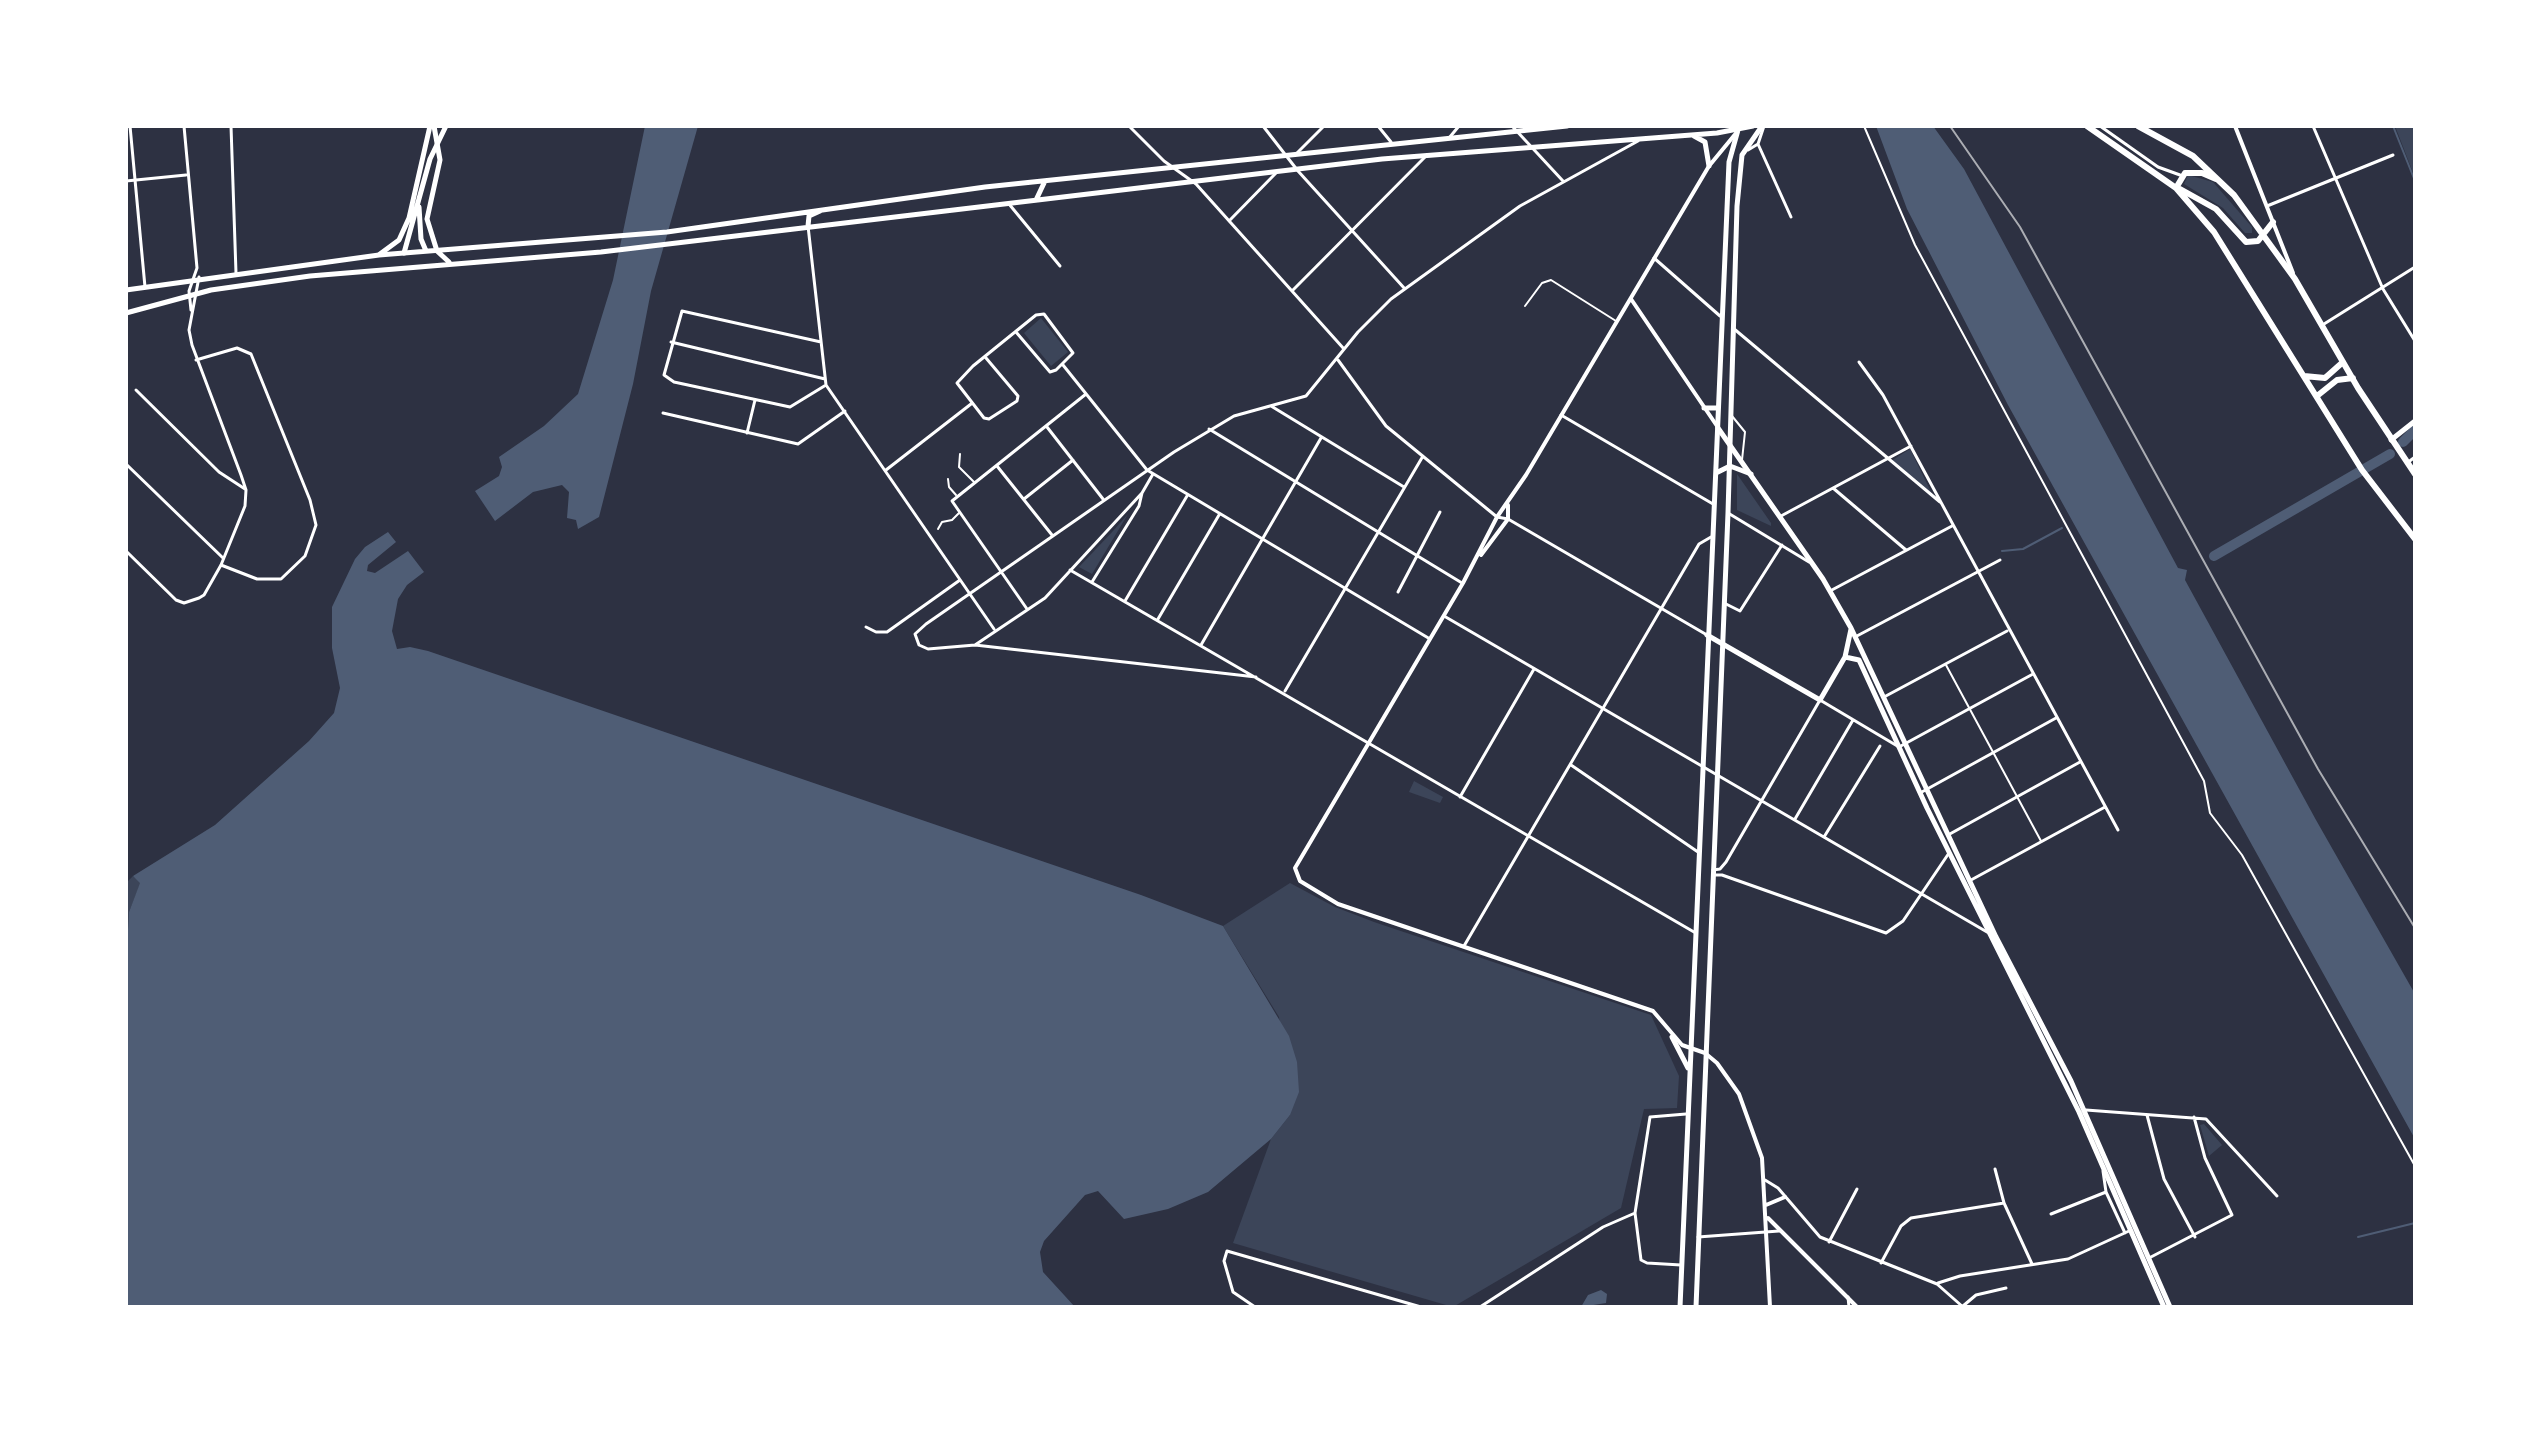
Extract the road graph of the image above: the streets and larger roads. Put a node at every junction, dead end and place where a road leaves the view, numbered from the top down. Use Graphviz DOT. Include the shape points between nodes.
graph roads {
  1 [pos="130,126"];
  2 [pos="184,126"];
  3 [pos="231,126"];
  4 [pos="432,126"];
  5 [pos="1129,126"];
  6 [pos="1263,126"];
  7 [pos="1324,126"];
  8 [pos="1378,126"];
  9 [pos="1459,126"];
  10 [pos="1567,126"];
  11 [pos="1753,126"];
  12 [pos="1763,126"];
  13 [pos="2087,126"];
  14 [pos="2100,126"];
  15 [pos="2138,126"];
  16 [pos="2235,126"];
  17 [pos="2313,126"];
  18 [pos="444,128"];
  19 [pos="1514,128"];
  20 [pos="1740,128"];
  21 [pos="1689,135"];
  22 [pos="1647,136"];
  23 [pos="1448,139"];
  24 [pos="1758,144"];
  25 [pos="438,145"];
  26 [pos="1393,145"];
  27 [pos="1531,147"];
  28 [pos="1427,155"];
  29 [pos="1742,155"];
  30 [pos="2393,155"];
  31 [pos="1292,156"];
  32 [pos="1709,166"];
  33 [pos="1171,167"];
  34 [pos="1298,171"];
  35 [pos="1276,173"];
  36 [pos="187,175"];
  37 [pos="2180,175"];
  38 [pos="2333,177"];
  39 [pos="136,180"];
  40 [pos="126,181"];
  41 [pos="1045,181"];
  42 [pos="1193,181"];
  43 [pos="1563,181"];
  44 [pos="2223,183"];
  45 [pos="2176,188"];
  46 [pos="1035,201"];
  47 [pos="1009,203"];
  48 [pos="2267,206"];
  49 [pos="419,207"];
  50 [pos="828,207"];
  51 [pos="1791,217"];
  52 [pos="1229,221"];
  53 [pos="2273,222"];
  54 [pos="808,226"];
  55 [pos="1352,232"];
  56 [pos="2265,236"];
  57 [pos="426,251"];
  58 [pos="437,251"];
  59 [pos="404,253"];
  60 [pos="379,255"];
  61 [pos="1654,258"];
  62 [pos="449,263"];
  63 [pos="1060,266"];
  64 [pos="2415,267"];
  65 [pos="392,268"];
  66 [pos="236,273"];
  67 [pos="196,278"];
  68 [pos="2295,279"];
  69 [pos="145,287"];
  70 [pos="1405,289"];
  71 [pos="2383,289"];
  72 [pos="126,290"];
  73 [pos="1292,291"];
  74 [pos="192,296"];
  75 [pos="1631,299"];
  76 [pos="127,314"];
  77 [pos="1723,318"];
  78 [pos="2320,325"];
  79 [pos="1733,328"];
  80 [pos="1016,332"];
  81 [pos="2415,341"];
  82 [pos="671,342"];
  83 [pos="821,342"];
  84 [pos="1344,349"];
  85 [pos="986,358"];
  86 [pos="196,360"];
  87 [pos="1338,360"];
  88 [pos="1859,362"];
  89 [pos="2343,362"];
  90 [pos="1063,365"];
  91 [pos="2304,376"];
  92 [pos="2353,378"];
  93 [pos="825,379"];
  94 [pos="826,385"];
  95 [pos="136,390"];
  96 [pos="1086,394"];
  97 [pos="2317,396"];
  98 [pos="755,400"];
  99 [pos="971,404"];
  100 [pos="1271,406"];
  101 [pos="1719,407"];
  102 [pos="1704,408"];
  103 [pos="845,411"];
  104 [pos="663,413"];
  105 [pos="1561,415"];
  106 [pos="2415,421"];
  107 [pos="1047,427"];
  108 [pos="1717,427"];
  109 [pos="1209,429"];
  110 [pos="747,433"];
  111 [pos="1321,438"];
  112 [pos="2392,442"];
  113 [pos="1730,446"];
  114 [pos="1911,446"];
  115 [pos="1423,456"];
  116 [pos="2415,457"];
  117 [pos="1886,459"];
  118 [pos="1073,460"];
  119 [pos="2405,461"];
  120 [pos="126,464"];
  121 [pos="997,465"];
  122 [pos="1730,466"];
  123 [pos="885,470"];
  124 [pos="1147,470"];
  125 [pos="1153,474"];
  126 [pos="1715,474"];
  127 [pos="1751,474"];
  128 [pos="2415,474"];
  129 [pos="1296,483"];
  130 [pos="1404,487"];
  131 [pos="1833,488"];
  132 [pos="246,490"];
  133 [pos="1142,493"];
  134 [pos="1187,496"];
  135 [pos="1024,499"];
  136 [pos="1103,499"];
  137 [pos="1940,502"];
  138 [pos="1508,503"];
  139 [pos="1713,504"];
  140 [pos="1440,512"];
  141 [pos="1728,513"];
  142 [pos="1219,515"];
  143 [pos="1497,517"];
  144 [pos="1780,517"];
  145 [pos="1508,519"];
  146 [pos="1952,526"];
  147 [pos="1378,533"];
  148 [pos="1052,535"];
  149 [pos="1711,537"];
  150 [pos="2415,539"];
  151 [pos="1262,541"];
  152 [pos="1782,545"];
  153 [pos="1906,550"];
  154 [pos="126,551"];
  155 [pos="1417,556"];
  156 [pos="1479,556"];
  157 [pos="223,558"];
  158 [pos="2000,560"];
  159 [pos="1812,564"];
  160 [pos="221,565"];
  161 [pos="1070,570"];
  162 [pos="1000,571"];
  163 [pos="1977,572"];
  164 [pos="960,580"];
  165 [pos="1092,582"];
  166 [pos="1463,583"];
  167 [pos="1345,589"];
  168 [pos="1830,591"];
  169 [pos="1398,592"];
  170 [pos="969,594"];
  171 [pos="1125,601"];
  172 [pos="1724,603"];
  173 [pos="1662,608"];
  174 [pos="1027,609"];
  175 [pos="1444,616"];
  176 [pos="1158,620"];
  177 [pos="866,627"];
  178 [pos="1851,628"];
  179 [pos="2009,630"];
  180 [pos="995,631"];
  181 [pos="1707,635"];
  182 [pos="1855,637"];
  183 [pos="1430,639"];
  184 [pos="975,645"];
  185 [pos="1201,645"];
  186 [pos="1721,645"];
  187 [pos="1845,657"];
  188 [pos="1535,669"];
  189 [pos="2033,674"];
  190 [pos="1256,677"];
  191 [pos="1284,692"];
  192 [pos="1884,697"];
  193 [pos="1820,700"];
  194 [pos="1604,708"];
  195 [pos="2056,718"];
  196 [pos="1853,720"];
  197 [pos="1369,742"];
  198 [pos="1902,745"];
  199 [pos="1880,746"];
  200 [pos="2080,762"];
  201 [pos="1571,765"];
  202 [pos="1701,766"];
  203 [pos="1717,775"];
  204 [pos="1927,789"];
  205 [pos="1920,793"];
  206 [pos="1460,797"];
  207 [pos="1763,801"];
  208 [pos="2105,807"];
  209 [pos="1795,819"];
  210 [pos="2118,830"];
  211 [pos="1948,835"];
  212 [pos="1824,837"];
  213 [pos="1528,838"];
  214 [pos="1698,852"];
  215 [pos="1949,853"];
  216 [pos="1713,872"];
  217 [pos="1967,882"];
  218 [pos="1923,893"];
  219 [pos="1694,932"];
  220 [pos="1989,933"];
  221 [pos="1996,937"];
  222 [pos="1463,948"];
  223 [pos="2011,971"];
  224 [pos="1672,1037"];
  225 [pos="1690,1049"];
  226 [pos="1705,1053"];
  227 [pos="1689,1071"];
  228 [pos="2082,1111"];
  229 [pos="1687,1114"];
  230 [pos="2147,1114"];
  231 [pos="2194,1117"];
  232 [pos="2104,1167"];
  233 [pos="1995,1169"];
  234 [pos="1765,1180"];
  235 [pos="1857,1189"];
  236 [pos="2106,1192"];
  237 [pos="2277,1196"];
  238 [pos="1785,1197"];
  239 [pos="2004,1203"];
  240 [pos="1766,1205"];
  241 [pos="1635,1213"];
  242 [pos="2051,1214"];
  243 [pos="1767,1216"];
  244 [pos="2134,1229"];
  245 [pos="1779,1231"];
  246 [pos="1767,1233"];
  247 [pos="2125,1233"];
  248 [pos="1698,1237"];
  249 [pos="2195,1237"];
  250 [pos="1829,1242"];
  251 [pos="2148,1259"];
  252 [pos="1881,1263"];
  253 [pos="2032,1264"];
  254 [pos="1681,1265"];
  255 [pos="1937,1284"];
  256 [pos="2006,1288"];
  257 [pos="1848,1297"];
  258 [pos="2165,1303"];
  259 [pos="1255,1307"];
  260 [pos="1421,1307"];
  261 [pos="1480,1307"];
  262 [pos="1680,1307"];
  263 [pos="1696,1307"];
  264 [pos="1770,1307"];
  265 [pos="1849,1307"];
  266 [pos="1857,1307"];
  267 [pos="1963,1307"];
  268 [pos="2170,1307"];
  1 -- 39 [label="street"];
  2 -- 36 [label="street"];
  3 -- 66 [label="street"];
  4 -- 25 [label="main road"];
  4 -- 60 [label="main road" via="409,218 399,240"];
  5 -- 33 [label="street"];
  6 -- 31 [label="street"];
  7 -- 31 [label="street"];
  8 -- 26 [label="street"];
  9 -- 23 [label="street"];
  10 -- 19 [label="main road"];
  11 -- 20 [label="main road"];
  12 -- 24 [label="street"];
  12 -- 29 [label="main road"];
  13 -- 45 [label="highway"];
  14 -- 37 [label="street" via="2158,167"];
  15 -- 44 [label="highway" via="2193,156"];
  16 -- 48 [label="street"];
  17 -- 38 [label="street"];
  18 -- 25 [label="main road"];
  19 -- 23 [label="main road"];
  19 -- 27 [label="street"];
  20 -- 21 [label="main road"];
  20 -- 32 [label="street"];
  20 -- 77 [label="main road" via="1729,162"];
  21 -- 22 [label="main road"];
  21 -- 32 [label="main road" via="1705,142"];
  22 -- 27 [label="main road"];
  22 -- 43 [label="street"];
  23 -- 26 [label="main road"];
  24 -- 29 [label="street"];
  24 -- 51 [label="street"];
  25 -- 49 [label="main road"];
  25 -- 58 [label="main road" via="440,160 427,219"];
  26 -- 31 [label="main road"];
  27 -- 28 [label="main road"];
  27 -- 43 [label="street"];
  28 -- 34 [label="main road"];
  28 -- 55 [label="street"];
  29 -- 79 [label="main road"];
  30 -- 38 [label="street"];
  31 -- 33 [label="main road"];
  31 -- 34 [label="street"];
  32 -- 61 [label="street"];
  33 -- 41 [label="main road"];
  33 -- 42 [label="street"];
  34 -- 35 [label="main road"];
  34 -- 55 [label="street"];
  35 -- 42 [label="main road"];
  35 -- 52 [label="street"];
  36 -- 39 [label="street"];
  36 -- 67 [label="street"];
  37 -- 44 [label="highway" via="2202,173"];
  37 -- 45 [label="highway"];
  38 -- 48 [label="street"];
  38 -- 71 [label="street"];
  39 -- 40 [label="street"];
  39 -- 69 [label="street"];
  41 -- 46 [label="main road"];
  41 -- 50 [label="main road"];
  42 -- 46 [label="main road"];
  42 -- 52 [label="street"];
  43 -- 70 [label="street"];
  44 -- 56 [label="highway"];
  45 -- 56 [label="highway" via="2216,209 2243,240 2255,242"];
  45 -- 91 [label="highway" via="2214,232"];
  46 -- 47 [label="main road"];
  47 -- 54 [label="main road"];
  47 -- 63 [label="street"];
  48 -- 53 [label="street"];
  49 -- 57 [label="main road"];
  49 -- 59 [label="main road"];
  50 -- 54 [label="main road" via="809,216"];
  50 -- 58 [label="main road" via="704,228"];
  52 -- 73 [label="street"];
  53 -- 56 [label="highway"];
  53 -- 68 [label="street"];
  54 -- 62 [label="main road" via="601,252"];
  54 -- 83 [label="street"];
  55 -- 70 [label="street"];
  55 -- 73 [label="street"];
  56 -- 68 [label="highway"];
  57 -- 58 [label="main road"];
  57 -- 59 [label="main road"];
  58 -- 62 [label="main road"];
  59 -- 60 [label="main road"];
  59 -- 65 [label="main road"];
  60 -- 66 [label="main road"];
  61 -- 75 [label="street"];
  61 -- 77 [label="street"];
  62 -- 65 [label="main road"];
  64 -- 71 [label="street"];
  65 -- 74 [label="main road"];
  66 -- 67 [label="main road"];
  67 -- 69 [label="main road"];
  67 -- 74 [label="street"];
  68 -- 78 [label="highway"];
  69 -- 72 [label="main road"];
  70 -- 84 [label="street"];
  71 -- 78 [label="street"];
  71 -- 81 [label="street"];
  73 -- 84 [label="street"];
  74 -- 76 [label="main road"];
  74 -- 86 [label="street" via="189,330"];
  75 -- 102 [label="street"];
  75 -- 105 [label="street"];
  77 -- 101 [label="main road"];
  78 -- 89 [label="highway"];
  79 -- 113 [label="main road"];
  79 -- 117 [label="street"];
  80 -- 85 [label="street"];
  80 -- 90 [label="street" via="1048,371"];
  80 -- 90 [label="street" via="1040,313 1073,350"];
  82 -- 83 [label="street" via="682,311"];
  82 -- 93 [label="street"];
  82 -- 98 [label="street" via="664,375 674,382"];
  83 -- 93 [label="street"];
  84 -- 87 [label="street"];
  85 -- 99 [label="street" via="957,383"];
  85 -- 99 [label="street" via="1017,401 989,419"];
  86 -- 132 [label="street"];
  86 -- 160 [label="street" via="237,348 251,354 315,515 315,532 305,556 281,579 257,579"];
  87 -- 100 [label="street" via="1306,396"];
  87 -- 115 [label="street" via="1386,426"];
  88 -- 114 [label="street"];
  89 -- 91 [label="highway" via="2325,378"];
  89 -- 92 [label="highway"];
  90 -- 96 [label="street"];
  91 -- 97 [label="highway"];
  92 -- 97 [label="highway" via="2337,380"];
  92 -- 112 [label="highway"];
  93 -- 94 [label="street"];
  94 -- 98 [label="street" via="792,407"];
  94 -- 103 [label="street"];
  95 -- 132 [label="street" via="219,472"];
  96 -- 107 [label="street"];
  96 -- 124 [label="street"];
  97 -- 150 [label="highway" via="2362,470"];
  98 -- 110 [label="street"];
  99 -- 123 [label="street"];
  100 -- 109 [label="street"];
  100 -- 111 [label="street"];
  101 -- 102 [label="main road"];
  101 -- 108 [label="main road"];
  102 -- 108 [label="street"];
  103 -- 110 [label="street" via="799,444"];
  103 -- 123 [label="street"];
  104 -- 110 [label="street"];
  105 -- 138 [label="street"];
  105 -- 139 [label="street"];
  106 -- 112 [label="main road"];
  107 -- 118 [label="street"];
  107 -- 121 [label="street"];
  108 -- 113 [label="main road"];
  108 -- 126 [label="main road"];
  109 -- 124 [label="street"];
  109 -- 129 [label="street"];
  111 -- 129 [label="street"];
  111 -- 130 [label="street"];
  112 -- 119 [label="highway"];
  113 -- 122 [label="main road"];
  113 -- 127 [label="main road"];
  114 -- 117 [label="street"];
  114 -- 137 [label="street"];
  115 -- 130 [label="street"];
  115 -- 143 [label="street"];
  116 -- 119 [label="street"];
  117 -- 131 [label="street"];
  117 -- 137 [label="street"];
  118 -- 135 [label="street"];
  118 -- 136 [label="street"];
  119 -- 128 [label="highway"];
  120 -- 157 [label="street"];
  121 -- 135 [label="street"];
  121 -- 162 [label="street" via="955,497 959,513"];
  122 -- 126 [label="main road"];
  122 -- 127 [label="main road"];
  122 -- 141 [label="main road"];
  123 -- 164 [label="street"];
  124 -- 125 [label="street"];
  124 -- 136 [label="street"];
  125 -- 133 [label="street"];
  125 -- 134 [label="street"];
  126 -- 139 [label="main road"];
  127 -- 144 [label="main road"];
  129 -- 147 [label="street"];
  129 -- 151 [label="street"];
  130 -- 147 [label="street"];
  131 -- 144 [label="street"];
  131 -- 153 [label="street"];
  132 -- 157 [label="street" via="242,515"];
  133 -- 161 [label="street"];
  133 -- 165 [label="street"];
  134 -- 142 [label="street"];
  134 -- 171 [label="street"];
  135 -- 148 [label="street"];
  136 -- 148 [label="street"];
  137 -- 146 [label="street"];
  138 -- 143 [label="street"];
  138 -- 145 [label="street"];
  139 -- 149 [label="main road"];
  140 -- 155 [label="street"];
  141 -- 152 [label="street"];
  141 -- 172 [label="main road"];
  142 -- 151 [label="street"];
  142 -- 176 [label="street"];
  143 -- 145 [label="street"];
  143 -- 156 [label="street"];
  144 -- 159 [label="main road"];
  145 -- 156 [label="street"];
  145 -- 173 [label="street"];
  146 -- 153 [label="street"];
  146 -- 163 [label="street"];
  147 -- 155 [label="street"];
  147 -- 167 [label="street"];
  148 -- 162 [label="street"];
  149 -- 173 [label="street" via="1699,544"];
  149 -- 181 [label="main road"];
  151 -- 167 [label="street"];
  151 -- 185 [label="street"];
  152 -- 159 [label="street"];
  152 -- 172 [label="street" via="1740,611"];
  153 -- 168 [label="street"];
  154 -- 160 [label="street" via="184,603 204,595"];
  155 -- 166 [label="street"];
  155 -- 169 [label="street"];
  156 -- 166 [label="street"];
  157 -- 160 [label="street"];
  158 -- 163 [label="street"];
  159 -- 168 [label="main road"];
  161 -- 165 [label="street"];
  161 -- 174 [label="street" via="1050,594"];
  162 -- 170 [label="street"];
  162 -- 174 [label="street"];
  163 -- 179 [label="street"];
  163 -- 182 [label="street"];
  164 -- 170 [label="street"];
  164 -- 177 [label="street" via="887,632"];
  165 -- 171 [label="street"];
  166 -- 175 [label="street"];
  167 -- 183 [label="street"];
  167 -- 191 [label="street"];
  168 -- 178 [label="main road"];
  170 -- 180 [label="street"];
  170 -- 184 [label="street" via="915,636 923,648"];
  171 -- 176 [label="street"];
  172 -- 186 [label="main road"];
  173 -- 181 [label="street"];
  173 -- 194 [label="street"];
  174 -- 180 [label="street"];
  175 -- 183 [label="street"];
  175 -- 188 [label="street"];
  176 -- 185 [label="street"];
  178 -- 182 [label="main road"];
  178 -- 187 [label="main road"];
  179 -- 189 [label="street"];
  179 -- 192 [label="street"];
  180 -- 184 [label="street"];
  181 -- 186 [label="main road"];
  181 -- 202 [label="main road"];
  182 -- 192 [label="main road"];
  183 -- 197 [label="street"];
  184 -- 190 [label="street"];
  185 -- 190 [label="street"];
  186 -- 193 [label="main road"];
  186 -- 203 [label="main road"];
  187 -- 193 [label="main road"];
  187 -- 198 [label="main road" via="1859,660"];
  188 -- 194 [label="street"];
  188 -- 206 [label="street"];
  189 -- 195 [label="street"];
  189 -- 198 [label="street"];
  190 -- 191 [label="street"];
  191 -- 197 [label="street"];
  192 -- 198 [label="main road"];
  193 -- 196 [label="street"];
  193 -- 207 [label="street"];
  194 -- 201 [label="street"];
  194 -- 202 [label="street"];
  195 -- 200 [label="street"];
  195 -- 204 [label="street"];
  196 -- 198 [label="street"];
  196 -- 209 [label="street"];
  197 -- 206 [label="street"];
  197 -- 222 [label="street" via="1296,873 1327,898"];
  198 -- 204 [label="main road"];
  198 -- 205 [label="main road"];
  199 -- 212 [label="street"];
  200 -- 208 [label="street"];
  200 -- 211 [label="street"];
  201 -- 213 [label="street"];
  201 -- 214 [label="street"];
  202 -- 203 [label="street"];
  202 -- 214 [label="main road"];
  203 -- 207 [label="street"];
  203 -- 216 [label="main road"];
  204 -- 205 [label="street"];
  204 -- 211 [label="main road"];
  205 -- 215 [label="main road"];
  206 -- 213 [label="street"];
  207 -- 209 [label="street"];
  207 -- 216 [label="street" via="1723,867"];
  208 -- 210 [label="street"];
  208 -- 217 [label="street"];
  209 -- 212 [label="street"];
  211 -- 217 [label="main road"];
  212 -- 218 [label="street"];
  213 -- 219 [label="street"];
  213 -- 222 [label="street"];
  214 -- 219 [label="main road"];
  215 -- 217 [label="main road"];
  215 -- 218 [label="street"];
  216 -- 218 [label="street" via="1886,933 1896,929"];
  216 -- 226 [label="main road"];
  217 -- 220 [label="main road"];
  217 -- 221 [label="main road"];
  218 -- 220 [label="street"];
  219 -- 225 [label="main road"];
  220 -- 221 [label="street"];
  220 -- 223 [label="main road"];
  221 -- 223 [label="main road"];
  222 -- 224 [label="street" via="1653,1011"];
  223 -- 228 [label="main road"];
  224 -- 225 [label="street"];
  224 -- 227 [label="main road"];
  225 -- 226 [label="street"];
  225 -- 227 [label="main road"];
  226 -- 234 [label="street" via="1739,1094"];
  226 -- 248 [label="main road"];
  227 -- 229 [label="main road"];
  228 -- 230 [label="street"];
  228 -- 232 [label="main road"];
  228 -- 244 [label="main road"];
  229 -- 241 [label="street" via="1650,1117"];
  229 -- 254 [label="main road"];
  230 -- 231 [label="street"];
  230 -- 249 [label="street" via="2164,1179"];
  231 -- 237 [label="street" via="2206,1119"];
  231 -- 249 [label="street" via="2205,1158 2232,1215"];
  232 -- 236 [label="street"];
  232 -- 244 [label="main road"];
  233 -- 239 [label="street"];
  234 -- 238 [label="street"];
  234 -- 240 [label="street"];
  235 -- 250 [label="street"];
  236 -- 242 [label="street"];
  236 -- 247 [label="street"];
  238 -- 240 [label="street"];
  238 -- 250 [label="street" via="1806,1225"];
  239 -- 252 [label="street" via="1911,1218"];
  239 -- 253 [label="street"];
  240 -- 243 [label="street"];
  241 -- 254 [label="street" via="1641,1260"];
  241 -- 261 [label="street" via="1591,1234"];
  243 -- 245 [label="street"];
  243 -- 246 [label="street"];
  244 -- 247 [label="street"];
  244 -- 251 [label="main road"];
  245 -- 246 [label="street"];
  245 -- 257 [label="street"];
  246 -- 248 [label="street"];
  246 -- 264 [label="street"];
  247 -- 253 [label="street" via="2068,1259"];
  248 -- 263 [label="main road"];
  249 -- 251 [label="street"];
  250 -- 252 [label="street"];
  251 -- 258 [label="main road"];
  252 -- 255 [label="street"];
  253 -- 255 [label="street"];
  254 -- 262 [label="main road"];
  255 -- 267 [label="street"];
  256 -- 267 [label="street" via="1976,1295"];
  257 -- 265 [label="street"];
  257 -- 266 [label="street"];
  258 -- 268 [label="main road"];
  259 -- 260 [label="street" via="1233,1292 1224,1253 1233,1250"];
}
